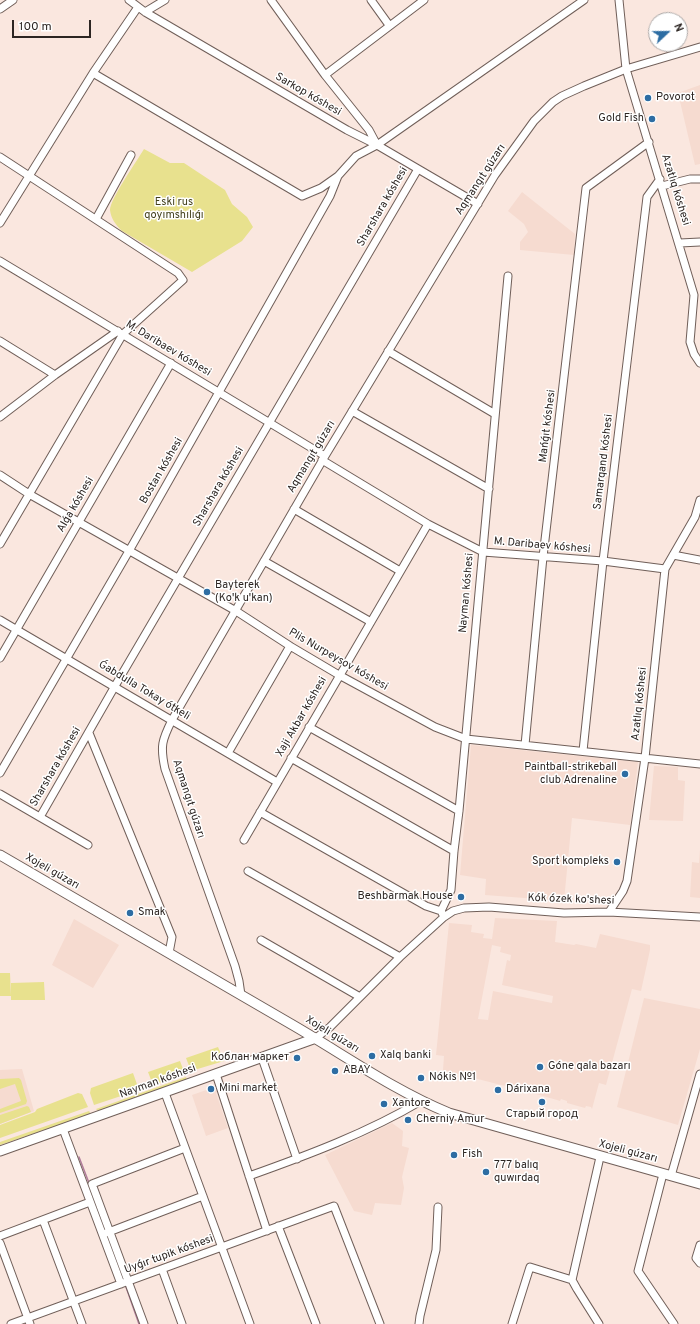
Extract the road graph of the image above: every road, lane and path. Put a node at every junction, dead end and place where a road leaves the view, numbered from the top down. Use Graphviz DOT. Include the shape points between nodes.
graph roads {
  1 [pos="13,0"];
  2 [pos="129,0"];
  3 [pos="165,0"];
  4 [pos="272,0"];
  5 [pos="371,0"];
  6 [pos="424,0"];
  7 [pos="584,0"];
  8 [pos="619,0"];
  9 [pos="138,7"];
  10 [pos="0,9"];
  11 [pos="145,12"];
  12 [pos="389,26"];
  13 [pos="700,47"];
  14 [pos="626,70"];
  15 [pos="93,73"];
  16 [pos="325,75"];
  17 [pos="649,142"];
  18 [pos="377,145"];
  19 [pos="130,155"];
  20 [pos="0,157"];
  21 [pos="418,169"];
  22 [pos="29,176"];
  23 [pos="338,176"];
  24 [pos="660,179"];
  25 [pos="700,179"];
  26 [pos="662,186"];
  27 [pos="478,204"];
  28 [pos="96,219"];
  29 [pos="0,222"];
  30 [pos="700,242"];
  31 [pos="680,243"];
  32 [pos="0,261"];
  33 [pos="508,276"];
  34 [pos="697,296"];
  35 [pos="120,332"];
  36 [pos="0,341"];
  37 [pos="388,351"];
  38 [pos="171,363"];
  39 [pos="700,363"];
  40 [pos="55,375"];
  41 [pos="220,392"];
  42 [pos="352,411"];
  43 [pos="496,414"];
  44 [pos="0,417"];
  45 [pos="269,423"];
  46 [pos="323,458"];
  47 [pos="0,475"];
  48 [pos="489,489"];
  49 [pos="29,494"];
  50 [pos="700,500"];
  51 [pos="294,509"];
  52 [pos="78,522"];
  53 [pos="428,524"];
  54 [pos="0,544"];
  55 [pos="129,551"];
  56 [pos="483,552"];
  57 [pos="673,556"];
  58 [pos="543,557"];
  59 [pos="700,560"];
  60 [pos="264,561"];
  61 [pos="603,562"];
  62 [pos="665,569"];
  63 [pos="400,571"];
  64 [pos="178,579"];
  65 [pos="236,611"];
  66 [pos="0,620"];
  67 [pos="370,622"];
  68 [pos="17,628"];
  69 [pos="290,646"];
  70 [pos="0,658"];
  71 [pos="66,658"];
  72 [pos="340,675"];
  73 [pos="115,686"];
  74 [pos="172,720"];
  75 [pos="309,727"];
  76 [pos="89,733"];
  77 [pos="466,739"];
  78 [pos="525,745"];
  79 [pos="583,751"];
  80 [pos="228,753"];
  81 [pos="291,758"];
  82 [pos="645,758"];
  83 [pos="700,764"];
  84 [pos="0,773"];
  85 [pos="277,782"];
  86 [pos="0,794"];
  87 [pos="459,811"];
  88 [pos="260,812"];
  89 [pos="40,817"];
  90 [pos="244,840"];
  91 [pos="88,845"];
  92 [pos="454,851"];
  93 [pos="0,855"];
  94 [pos="248,871"];
  95 [pos="609,912"];
  96 [pos="443,914"];
  97 [pos="700,917"];
  98 [pos="261,940"];
  99 [pos="169,953"];
  100 [pos="400,957"];
  101 [pos="241,995"];
  102 [pos="360,997"];
  103 [pos="316,1038"];
  104 [pos="262,1058"];
  105 [pos="216,1074"];
  106 [pos="700,1074"];
  107 [pos="165,1093"];
  108 [pos="421,1100"];
  109 [pos="63,1129"];
  110 [pos="185,1148"];
  111 [pos="0,1151"];
  112 [pos="600,1157"];
  113 [pos="297,1159"];
  114 [pos="667,1175"];
  115 [pos="249,1176"];
  116 [pos="700,1184"];
  117 [pos="203,1196"];
  118 [pos="90,1202"];
  119 [pos="438,1207"];
  120 [pos="43,1220"];
  121 [pos="278,1226"];
  122 [pos="110,1231"];
  123 [pos="267,1231"];
  124 [pos="102,1234"];
  125 [pos="0,1236"];
  126 [pos="0,1243"];
  127 [pos="700,1245"];
  128 [pos="222,1247"];
  129 [pos="700,1263"];
  130 [pos="162,1269"];
  131 [pos="572,1280"];
  132 [pos="129,1281"];
  133 [pos="121,1284"];
  134 [pos="74,1301"];
  135 [pos="29,1321"];
  136 [pos="11,1324"];
  137 [pos="82,1324"];
  138 [pos="144,1324"];
  139 [pos="182,1324"];
  140 [pos="250,1324"];
  141 [pos="316,1324"];
  142 [pos="380,1324"];
  143 [pos="419,1324"];
  144 [pos="512,1324"];
  145 [pos="599,1324"];
  146 [pos="674,1324"];
  1 -- 10 [label="street"];
  2 -- 9 [label="street, Sarkop kóshesi"];
  3 -- 11 [label="street"];
  4 -- 16 [label="street"];
  5 -- 12 [label="street"];
  6 -- 12 [label="street"];
  7 -- 18 [label="street"];
  8 -- 14 [label="street, Azatlıq kóshesi"];
  9 -- 11 [label="street, Sarkop kóshesi"];
  9 -- 15 [label="street"];
  11 -- 18 [label="street, Sarkop kóshesi"];
  12 -- 16 [label="street"];
  13 -- 14 [label="street, Aqmangıt gúzarı"];
  14 -- 17 [label="street, Azatlıq kóshesi"];
  14 -- 27 [label="street, Aqmangıt gúzarı" via="562,96 544,110 495,175"];
  15 -- 22 [label="street"];
  15 -- 23 [label="street" via="302,196 321,188"];
  16 -- 18 [label="street" via="369,130"];
  17 -- 24 [label="street, Azatlıq kóshesi"];
  17 -- 58 [label="street, Mańǵıt kóshesi" via="586,188"];
  18 -- 21 [label="street, Sarkop kóshesi"];
  18 -- 23 [label="street" via="356,156"];
  19 -- 28 [label="street"];
  20 -- 22 [label="street"];
  21 -- 27 [label="street, Sarkop kóshesi"];
  21 -- 45 [label="street, Sharshara kóshesi"];
  22 -- 28 [label="street"];
  22 -- 29 [label="street"];
  23 -- 41 [label="street, Bostan kóshesi" via="330,196"];
  24 -- 26 [label="street, Azatlıq kóshesi"];
  24 -- 61 [label="street, Samarqand kóshesi" via="647,197"];
  25 -- 26 [label="street"];
  26 -- 31 [label="street, Azatlıq kóshesi"];
  27 -- 37 [label="street, Aqmangıt gúzarı"];
  28 -- 35 [label="street" via="178,273 183,280"];
  30 -- 31 [label="street"];
  31 -- 34 [label="street, Azatlıq kóshesi"];
  32 -- 35 [label="street, M. Daribaev kóshesi"];
  33 -- 43 [label="street, Nayman kóshesi"];
  34 -- 39 [label="street, Azatlıq kóshesi" via="690,342"];
  35 -- 38 [label="street, M. Daribaev kóshesi"];
  35 -- 40 [label="street"];
  35 -- 49 [label="street"];
  36 -- 40 [label="street"];
  37 -- 42 [label="street, Aqmangıt gúzarı"];
  37 -- 43 [label="street"];
  38 -- 41 [label="street, M. Daribaev kóshesi"];
  38 -- 52 [label="street, Alǵa kóshesi"];
  40 -- 44 [label="street"];
  41 -- 45 [label="street, M. Daribaev kóshesi"];
  41 -- 55 [label="street, Bostan kóshesi"];
  42 -- 46 [label="street, Aqmangıt gúzarı"];
  42 -- 48 [label="street"];
  43 -- 48 [label="street, Nayman kóshesi"];
  45 -- 46 [label="street, M. Daribaev kóshesi"];
  45 -- 64 [label="street, Sharshara kóshesi"];
  46 -- 51 [label="street, Aqmangıt gúzarı"];
  46 -- 53 [label="street, M. Daribaev kóshesi"];
  47 -- 49 [label="street, Plis Nurpeysov kóshesi"];
  48 -- 56 [label="street, Nayman kóshesi"];
  49 -- 52 [label="street, Plis Nurpeysov kóshesi"];
  49 -- 54 [label="street"];
  50 -- 57 [label="street, Azatlıq kóshesi" via="695,518"];
  51 -- 60 [label="street, Aqmangıt gúzarı"];
  51 -- 63 [label="street"];
  52 -- 55 [label="street, Plis Nurpeysov kóshesi"];
  52 -- 68 [label="street, Alǵa kóshesi"];
  53 -- 56 [label="street, M. Daribaev kóshesi"];
  53 -- 63 [label="street, Xaji Akbar kóshesi"];
  55 -- 64 [label="street, Plis Nurpeysov kóshesi"];
  55 -- 71 [label="street, Bostan kóshesi"];
  56 -- 58 [label="street, M. Daribaev kóshesi"];
  56 -- 77 [label="street, Nayman kóshesi"];
  57 -- 59 [label="street"];
  57 -- 62 [label="street, Azatlıq kóshesi"];
  58 -- 61 [label="street, M. Daribaev kóshesi"];
  58 -- 78 [label="street, Mańǵıt kóshesi"];
  60 -- 65 [label="street, Aqmangıt gúzarı"];
  60 -- 67 [label="street"];
  61 -- 62 [label="street, M. Daribaev kóshesi"];
  61 -- 79 [label="street, Samarqand kóshesi"];
  62 -- 82 [label="street, Azatlıq kóshesi"];
  63 -- 67 [label="street, Xaji Akbar kóshesi"];
  64 -- 65 [label="street, Plis Nurpeysov kóshesi"];
  64 -- 73 [label="street, Sharshara kóshesi"];
  65 -- 69 [label="street, Plis Nurpeysov kóshesi"];
  65 -- 74 [label="street, Aqmangıt gúzarı"];
  66 -- 68 [label="street, Ǵabdulla Tokay ótkeli"];
  67 -- 72 [label="street, Xaji Akbar kóshesi"];
  68 -- 70 [label="street, Alǵa kóshesi"];
  68 -- 71 [label="street, Ǵabdulla Tokay ótkeli"];
  69 -- 72 [label="street, Plis Nurpeysov kóshesi"];
  69 -- 80 [label="street"];
  71 -- 73 [label="street, Ǵabdulla Tokay ótkeli"];
  71 -- 84 [label="street, Bostan kóshesi"];
  72 -- 75 [label="street, Xaji Akbar kóshesi"];
  72 -- 77 [label="street, Plis Nurpeysov kóshesi" via="435,728"];
  73 -- 74 [label="street, Ǵabdulla Tokay ótkeli"];
  73 -- 76 [label="street, Sharshara kóshesi"];
  74 -- 80 [label="street, Ǵabdulla Tokay ótkeli"];
  74 -- 101 [label="street, Aqmangıt gúzarı" via="163,738 162,754 165,769 235,966"];
  75 -- 81 [label="street, Xaji Akbar kóshesi"];
  75 -- 87 [label="street"];
  76 -- 89 [label="street, Sharshara kóshesi"];
  76 -- 99 [label="street" via="172,937"];
  77 -- 78 [label="street, Plis Nurpeysov kóshesi"];
  77 -- 87 [label="street, Nayman kóshesi"];
  78 -- 79 [label="street, Plis Nurpeysov kóshesi"];
  79 -- 82 [label="street, Plis Nurpeysov kóshesi"];
  80 -- 85 [label="street, Ǵabdulla Tokay ótkeli"];
  81 -- 85 [label="street, Xaji Akbar kóshesi"];
  81 -- 92 [label="street"];
  82 -- 83 [label="street, Plis Nurpeysov kóshesi"];
  82 -- 95 [label="street, Azatlıq kóshesi" via="627,881"];
  85 -- 88 [label="street, Xaji Akbar kóshesi"];
  86 -- 89 [label="street"];
  87 -- 92 [label="street, Nayman kóshesi"];
  88 -- 90 [label="street, Xaji Akbar kóshesi"];
  88 -- 96 [label="street"];
  89 -- 91 [label="street"];
  92 -- 96 [label="street, Nayman kóshesi" via="451,890"];
  93 -- 99 [label="main road, Xojeli gúzarı"];
  94 -- 100 [label="street"];
  95 -- 96 [label="street, Kók ózek ko'shesi" via="564,913 477,907"];
  95 -- 97 [label="street, Kók ózek ko'shesi"];
  96 -- 100 [label="street, Nayman kóshesi"];
  98 -- 102 [label="street"];
  99 -- 101 [label="main road, Xojeli gúzarı"];
  100 -- 102 [label="street, Nayman kóshesi"];
  101 -- 103 [label="main road, Xojeli gúzarı"];
  102 -- 103 [label="street, Nayman kóshesi" via="332,1026"];
  103 -- 104 [label="main road, Nayman kóshesi"];
  103 -- 108 [label="main road, Xojeli gúzarı"];
  104 -- 105 [label="main road, Nayman kóshesi"];
  104 -- 113 [label="street"];
  105 -- 107 [label="main road, Nayman kóshesi"];
  105 -- 115 [label="street"];
  106 -- 114 [label="street"];
  107 -- 109 [label="main road, Nayman kóshesi"];
  107 -- 110 [label="street"];
  108 -- 112 [label="main road, Xojeli gúzarı" via="449,1113"];
  108 -- 113 [label="street" via="397,1115"];
  109 -- 111 [label="main road, Nayman kóshesi"];
  109 -- 118 [label="street"];
  110 -- 117 [label="street"];
  110 -- 122 [label="street" via="92,1184"];
  112 -- 114 [label="main road, Xojeli gúzarı"];
  112 -- 131 [label="street"];
  113 -- 115 [label="street"];
  114 -- 116 [label="main road, Xojeli gúzarı"];
  114 -- 146 [label="street" via="638,1271"];
  115 -- 123 [label="street"];
  117 -- 122 [label="street"];
  117 -- 128 [label="street"];
  118 -- 120 [label="street"];
  118 -- 124 [label="street"];
  119 -- 143 [label="street" via="436,1250"];
  120 -- 125 [label="street"];
  120 -- 134 [label="street"];
  121 -- 123 [label="street, Uyǵır tupik kóshesi"];
  121 -- 141 [label="street"];
  121 -- 142 [label="street, Uyǵır tupik kóshesi" via="334,1206"];
  122 -- 124 [label="street"];
  122 -- 132 [label="street"];
  123 -- 128 [label="street, Uyǵır tupik kóshesi"];
  124 -- 133 [label="street"];
  126 -- 135 [label="street"];
  127 -- 129 [label="street" via="696,1258"];
  128 -- 130 [label="street, Uyǵır tupik kóshesi"];
  128 -- 140 [label="street"];
  130 -- 132 [label="street, Uyǵır tupik kóshesi"];
  130 -- 139 [label="street"];
  131 -- 144 [label="street" via="530,1267"];
  131 -- 145 [label="street"];
  132 -- 133 [label="street, Uyǵır tupik kóshesi"];
  132 -- 138 [label="street"];
  133 -- 134 [label="street, Uyǵır tupik kóshesi"];
  134 -- 135 [label="street, Uyǵır tupik kóshesi"];
  134 -- 137 [label="street"];
  135 -- 136 [label="street, Uyǵır tupik kóshesi"];
}
